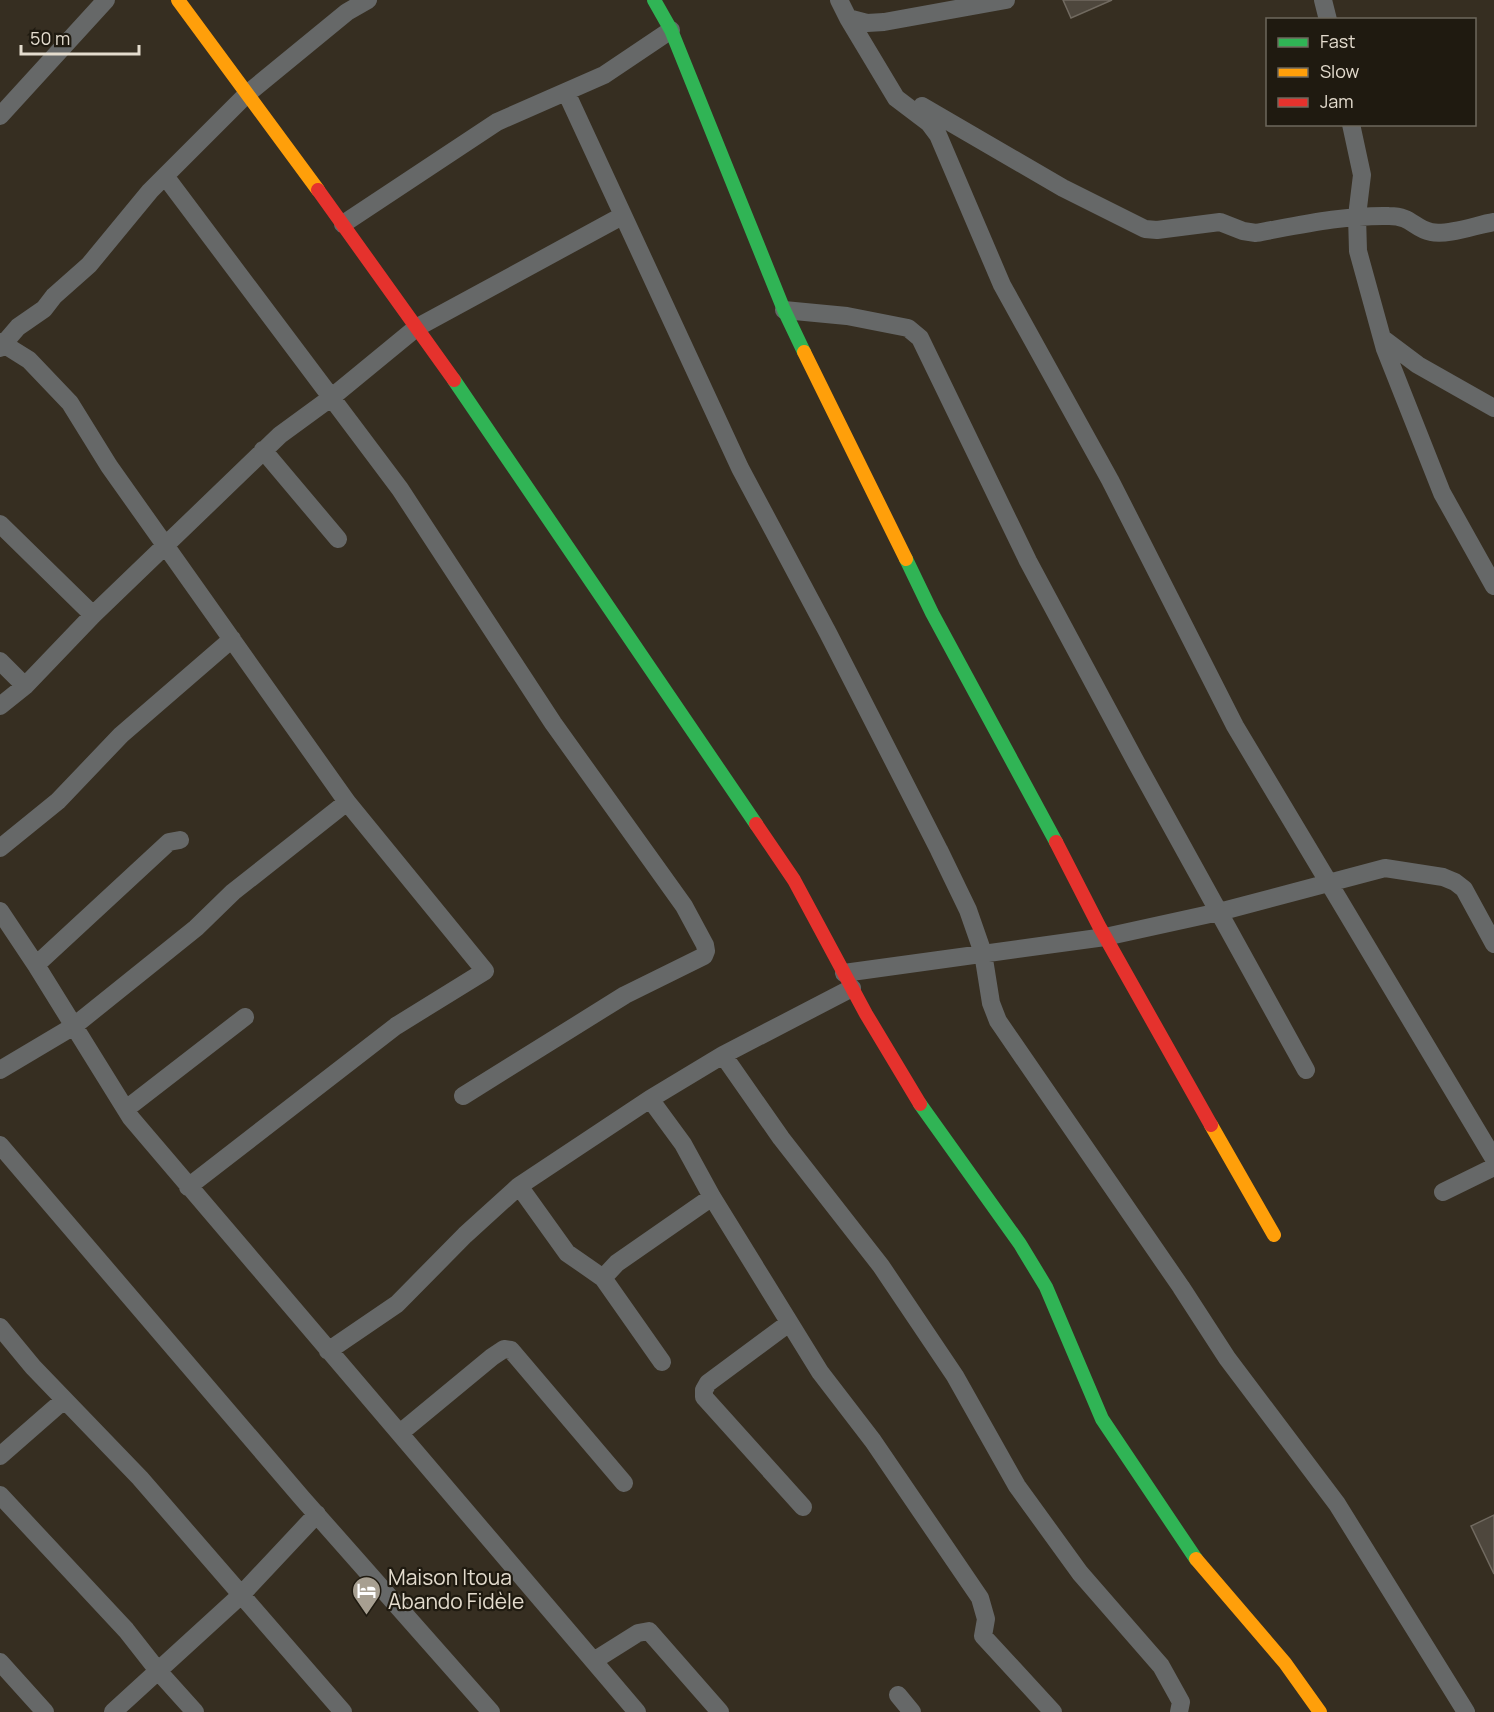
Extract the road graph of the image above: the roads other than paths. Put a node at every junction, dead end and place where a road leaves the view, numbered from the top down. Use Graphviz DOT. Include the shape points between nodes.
graph roads {
  1 [pos="106,0"];
  2 [pos="178,0"];
  3 [pos="368,0"];
  4 [pos="654,0"];
  5 [pos="839,0"];
  6 [pos="1006,0"];
  7 [pos="1323,0"];
  8 [pos="848,18"];
  9 [pos="1328,18"];
  10 [pos="671,30"];
  11 [pos="889,88"];
  12 [pos="566,92"];
  13 [pos="247,94"];
  14 [pos="0,116"];
  15 [pos="1351,126"];
  16 [pos="165,176"];
  17 [pos="622,216"];
  18 [pos="1357,216"];
  19 [pos="1494,222"];
  20 [pos="343,224"];
  21 [pos="784,310"];
  22 [pos="416,328"];
  23 [pos="1382,338"];
  24 [pos="1,345"];
  25 [pos="332,397"];
  26 [pos="1494,408"];
  27 [pos="263,450"];
  28 [pos="0,524"];
  29 [pos="338,539"];
  30 [pos="165,546"];
  31 [pos="1494,586"];
  32 [pos="93,615"];
  33 [pos="232,639"];
  34 [pos="0,661"];
  35 [pos="25,686"];
  36 [pos="0,706"];
  37 [pos="347,802"];
  38 [pos="180,840"];
  39 [pos="0,848"];
  40 [pos="1329,883"];
  41 [pos="0,911"];
  42 [pos="1219,912"];
  43 [pos="1105,937"];
  44 [pos="1494,944"];
  45 [pos="982,953"];
  46 [pos="36,965"];
  47 [pos="848,981"];
  48 [pos="245,1017"];
  49 [pos="74,1026"];
  50 [pos="723,1055"];
  51 [pos="0,1070"];
  52 [pos="1306,1070"];
  53 [pos="463,1096"];
  54 [pos="650,1099"];
  55 [pos="126,1110"];
  56 [pos="0,1145"];
  57 [pos="1494,1159"];
  58 [pos="1494,1167"];
  59 [pos="519,1186"];
  60 [pos="188,1187"];
  61 [pos="1443,1192"];
  62 [pos="712,1197"];
  63 [pos="1274,1235"];
  64 [pos="603,1278"];
  65 [pos="789,1323"];
  66 [pos="0,1327"];
  67 [pos="328,1351"];
  68 [pos="662,1362"];
  69 [pos="64,1400"];
  70 [pos="400,1433"];
  71 [pos="0,1456"];
  72 [pos="624,1482"];
  73 [pos="0,1495"];
  74 [pos="803,1507"];
  75 [pos="317,1514"];
  76 [pos="241,1595"];
  77 [pos="595,1660"];
  78 [pos="0,1662"];
  79 [pos="159,1672"];
  80 [pos="898,1695"];
  81 [pos="45,1712"];
  82 [pos="113,1712"];
  83 [pos="195,1712"];
  84 [pos="343,1712"];
  85 [pos="491,1712"];
  86 [pos="637,1712"];
  87 [pos="720,1712"];
  88 [pos="912,1712"];
  89 [pos="1053,1712"];
  90 [pos="1179,1712"];
  91 [pos="1320,1712"];
  92 [pos="1466,1712"];
  1 -- 14 [label="street"];
  2 -- 13 [label="street"];
  3 -- 13 [label="street" via="347,12"];
  4 -- 10 [label="street"];
  5 -- 8 [label="street"];
  6 -- 8 [label="street" via="884,22"];
  7 -- 9 [label="street"];
  8 -- 11 [label="street"];
  10 -- 12 [label="street" via="604,75"];
  10 -- 21 [label="street"];
  11 -- 18 [label="street" via="1063,188 1145,229 1220,222 1256,233"];
  11 -- 40 [label="street" via="938,135 1002,285 1110,480 1235,726"];
  12 -- 17 [label="street"];
  12 -- 20 [label="street" via="497,122"];
  13 -- 16 [label="street"];
  13 -- 20 [label="street"];
  15 -- 18 [label="street" via="1362,176"];
  16 -- 24 [label="street" via="89,265"];
  16 -- 25 [label="street"];
  17 -- 22 [label="street"];
  17 -- 45 [label="street" via="740,468 939,850 968,910"];
  18 -- 19 [label="street" via="1405,217 1439,234"];
  18 -- 23 [label="street" via="1358,251"];
  20 -- 22 [label="street"];
  21 -- 42 [label="street" via="908,327 920,338 1028,561"];
  21 -- 43 [label="street" via="932,613"];
  22 -- 25 [label="street"];
  22 -- 47 [label="street" via="794,880"];
  23 -- 26 [label="street" via="1418,365"];
  23 -- 31 [label="street" via="1442,493"];
  24 -- 30 [label="street" via="29,360 62,393"];
  25 -- 27 [label="street"];
  25 -- 53 [label="street" via="400,489 553,723 684,906 705,945 704,956 625,995"];
  27 -- 29 [label="street"];
  27 -- 30 [label="street"];
  28 -- 32 [label="street"];
  30 -- 32 [label="street"];
  30 -- 33 [label="street"];
  32 -- 35 [label="street"];
  33 -- 37 [label="street"];
  33 -- 39 [label="street" via="121,735 58,801"];
  34 -- 35 [label="street"];
  35 -- 36 [label="street"];
  37 -- 49 [label="street"];
  37 -- 60 [label="street" via="485,971 396,1026"];
  38 -- 46 [label="street" via="169,842"];
  40 -- 42 [label="street"];
  40 -- 44 [label="street" via="1385,868 1443,877 1464,889"];
  40 -- 57 [label="street"];
  41 -- 46 [label="street"];
  42 -- 43 [label="street"];
  42 -- 52 [label="street"];
  43 -- 45 [label="street"];
  43 -- 63 [label="street"];
  45 -- 47 [label="street"];
  45 -- 92 [label="street" via="998,1021 1227,1358 1337,1504"];
  46 -- 49 [label="street"];
  47 -- 50 [label="street"];
  47 -- 91 [label="street" via="919,1102 1046,1287 1102,1419 1197,1560 1285,1663"];
  48 -- 55 [label="street"];
  49 -- 51 [label="street"];
  49 -- 55 [label="street"];
  50 -- 54 [label="street"];
  50 -- 90 [label="street" via="781,1138 881,1266 955,1376 1017,1486 1080,1573 1161,1666 1181,1702"];
  54 -- 59 [label="street"];
  54 -- 62 [label="street" via="683,1144"];
  55 -- 60 [label="street"];
  56 -- 75 [label="street"];
  58 -- 61 [label="street"];
  59 -- 64 [label="street" via="567,1252"];
  59 -- 67 [label="street" via="397,1304"];
  60 -- 67 [label="street"];
  62 -- 64 [label="street" via="617,1263"];
  62 -- 65 [label="street"];
  64 -- 68 [label="street"];
  65 -- 74 [label="street" via="708,1383 704,1397"];
  65 -- 89 [label="street" via="980,1598 986,1620 982,1636"];
  66 -- 69 [label="street"];
  67 -- 70 [label="street"];
  69 -- 71 [label="street"];
  69 -- 76 [label="street" via="140,1478"];
  70 -- 72 [label="street" via="492,1357 504,1349 512,1350"];
  70 -- 77 [label="street"];
  73 -- 79 [label="street" via="126,1630"];
  75 -- 76 [label="street"];
  75 -- 85 [label="street"];
  76 -- 79 [label="street"];
  76 -- 84 [label="street"];
  77 -- 86 [label="street"];
  77 -- 87 [label="street" via="638,1633 649,1631"];
  78 -- 81 [label="street"];
  79 -- 82 [label="street"];
  79 -- 83 [label="street"];
  80 -- 88 [label="street"];
}
